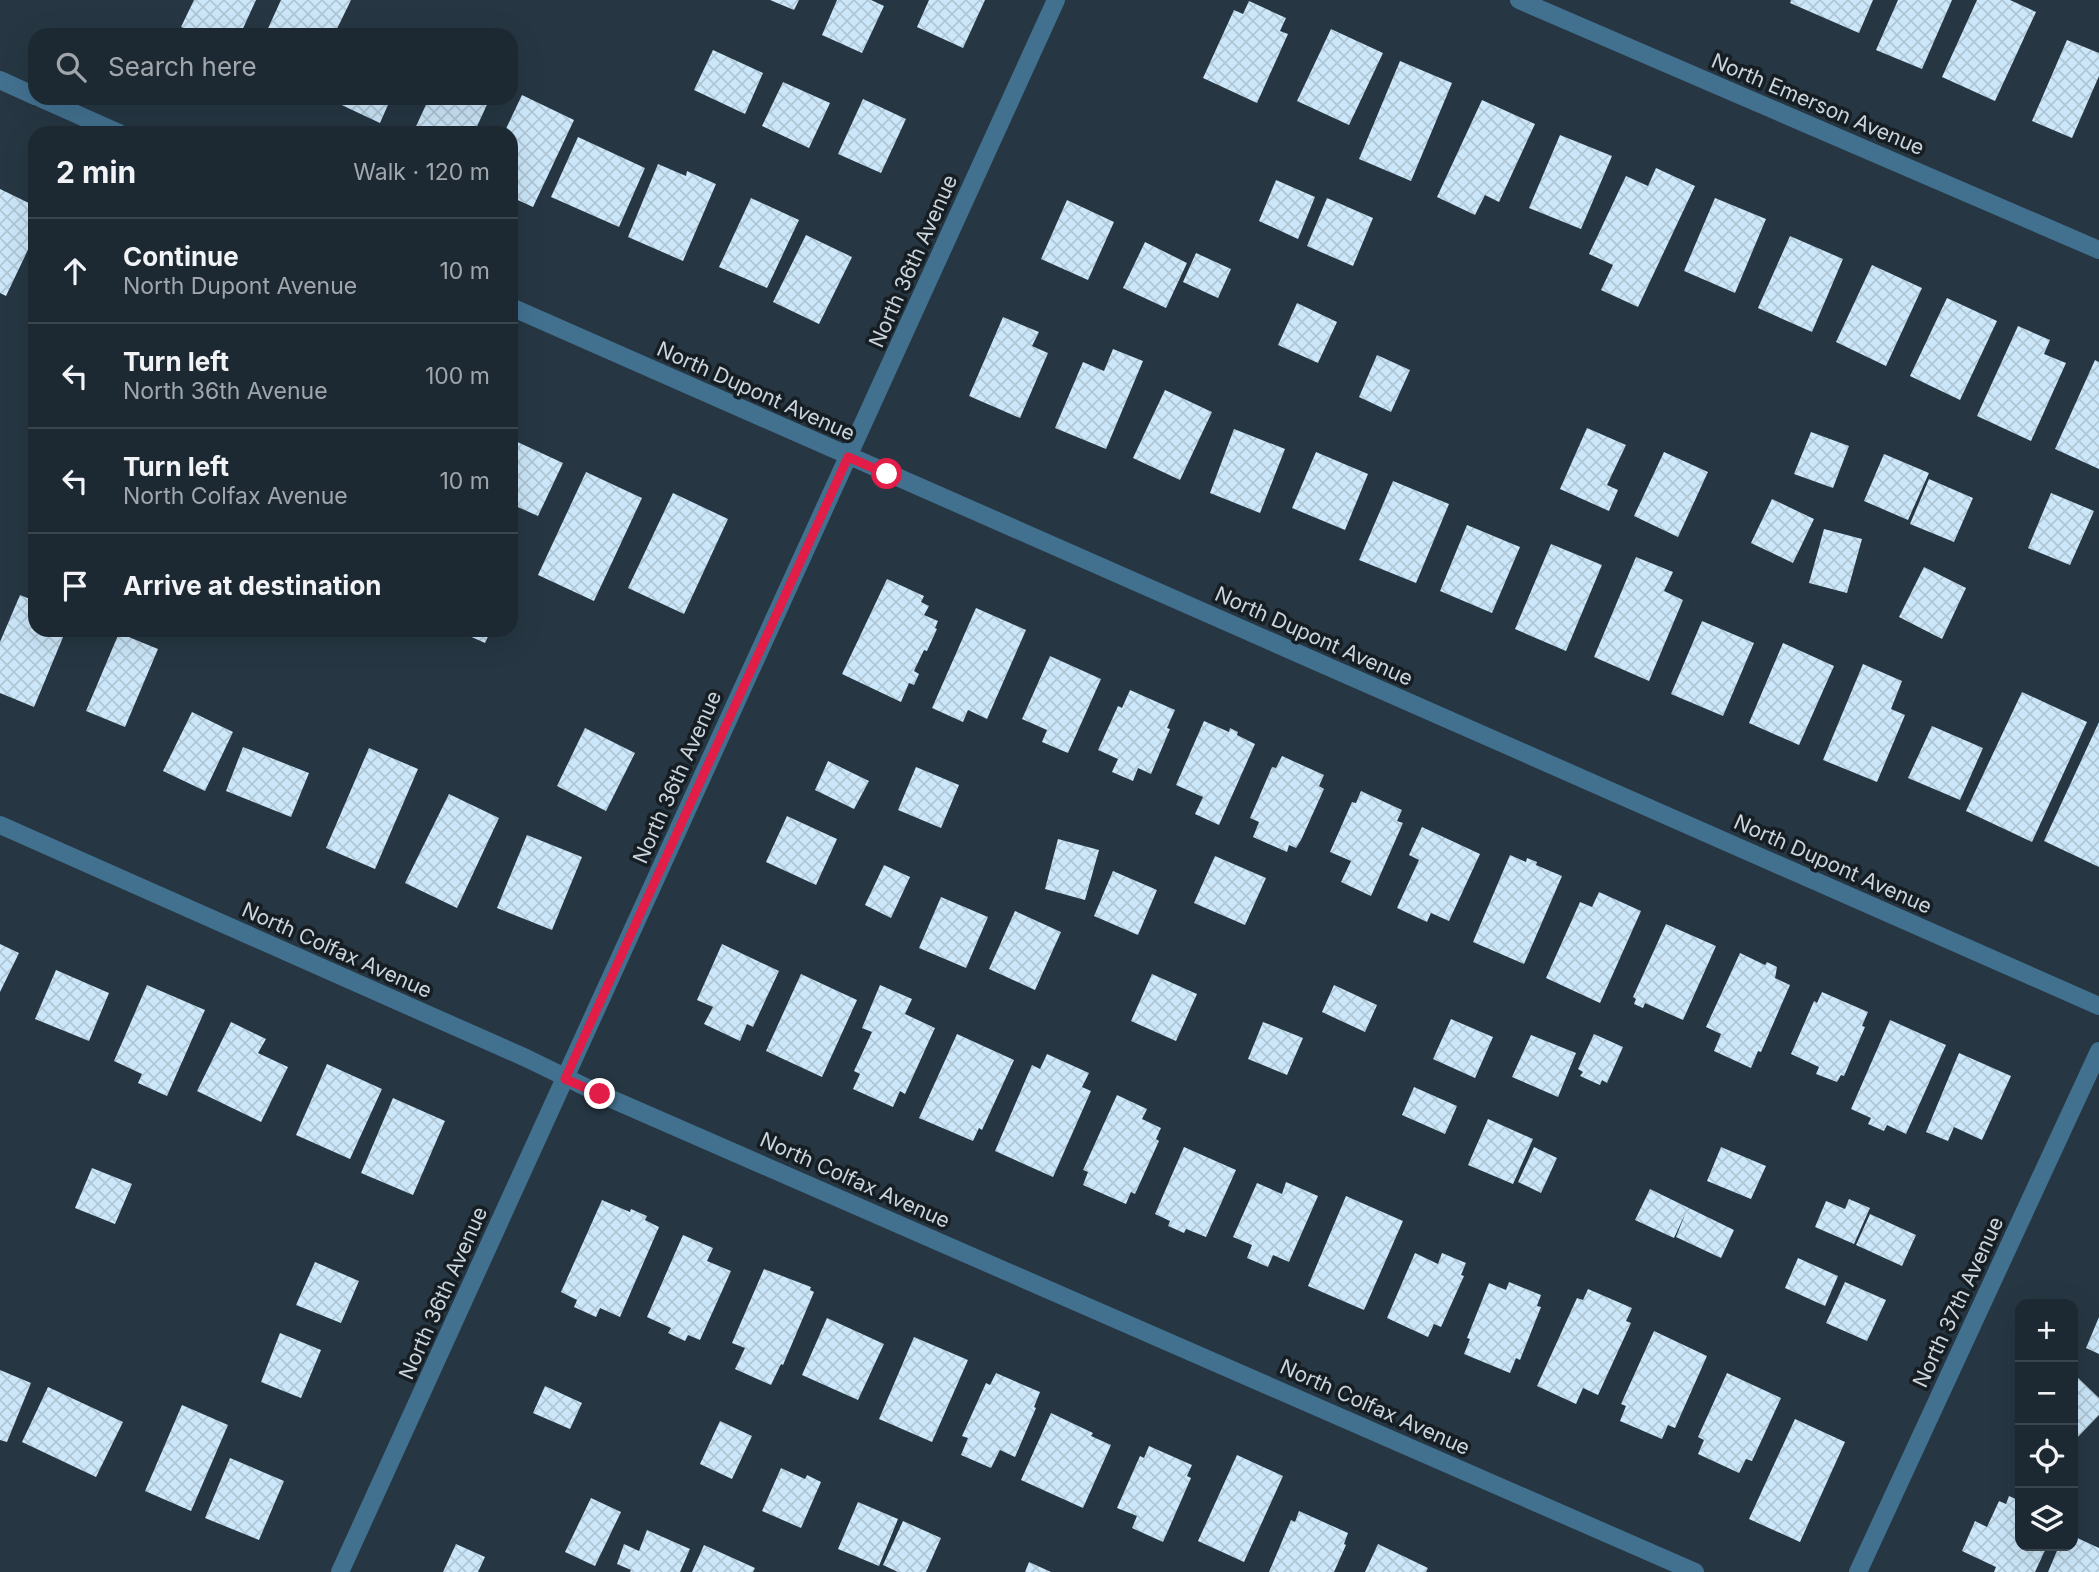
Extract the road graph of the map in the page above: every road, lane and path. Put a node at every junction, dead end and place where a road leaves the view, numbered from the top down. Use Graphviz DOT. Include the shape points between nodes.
graph roads {
  1 [pos="1056,0"];
  2 [pos="1519,0"];
  3 [pos="0,80"];
  4 [pos="28,93"];
  5 [pos="56,105"];
  6 [pos="103,126"];
  7 [pos="2099,250"];
  8 [pos="518,310"];
  9 [pos="848,457"];
  10 [pos="0,825"];
  11 [pos="2099,1006"];
  12 [pos="2099,1051"];
  13 [pos="565,1079"];
  14 [pos="340,1572"];
  15 [pos="1695,1572"];
  16 [pos="1858,1572"];
  1 -- 9 [label="street, North 36th Avenue"];
  2 -- 7 [label="street, North Emerson Avenue"];
  3 -- 4 [label="street"];
  5 -- 6 [label="street"];
  8 -- 9 [label="street, North Dupont Avenue"];
  9 -- 11 [label="street, North Dupont Avenue"];
  9 -- 13 [label="street, North 36th Avenue"];
  10 -- 13 [label="street, North Colfax Avenue"];
  12 -- 16 [label="street, North 37th Avenue"];
  13 -- 14 [label="street, North 36th Avenue"];
  13 -- 15 [label="street, North Colfax Avenue"];
}
